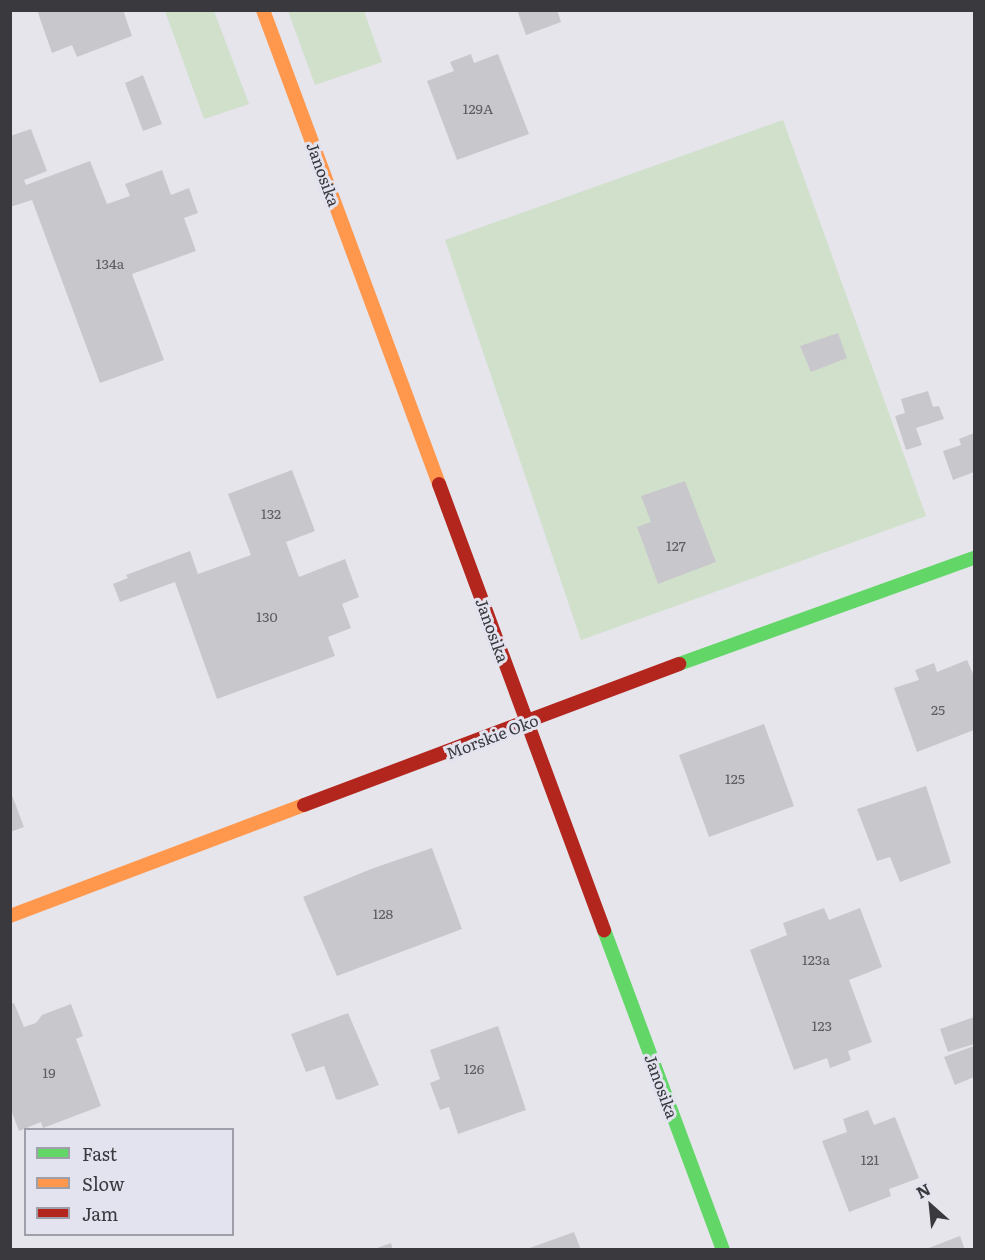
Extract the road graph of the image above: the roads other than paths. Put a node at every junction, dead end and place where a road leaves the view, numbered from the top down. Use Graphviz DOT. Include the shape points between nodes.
graph roads {
  1 [pos="263,10"];
  2 [pos="975,558"];
  3 [pos="528,723"];
  4 [pos="10,916"];
  5 [pos="723,1250"];
  1 -- 3 [label="street, Janosika"];
  2 -- 3 [label="street, Morskie Oko" via="749,638"];
  3 -- 4 [label="street, Morskie Oko"];
  3 -- 5 [label="street, Janosika"];
}
